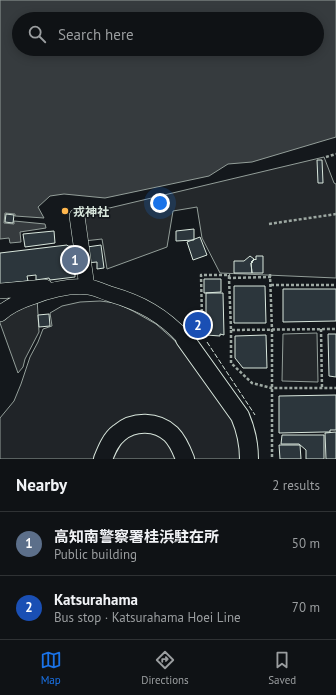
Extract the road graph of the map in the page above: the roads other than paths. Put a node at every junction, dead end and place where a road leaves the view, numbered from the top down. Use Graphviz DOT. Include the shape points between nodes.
graph roads {
  1 [pos="77,216"];
  2 [pos="61,288"];
  3 [pos="89,288"];
  4 [pos="0,291"];
  5 [pos="0,314"];
  6 [pos="185,339"];
  7 [pos="103,459"];
  8 [pos="185,459"];
  9 [pos="249,459"];
  1 -- 3 [label="street"];
  2 -- 3 [label="street"];
  2 -- 4 [label="street" via="41,286"];
  2 -- 5 [label="street" via="16,303"];
  3 -- 6 [label="street" via="131,301 152,311 173,326"];
  6 -- 9 [label="main road" via="240,416 246,434"];
  7 -- 8 [label="main road" via="108,446 118,433 129,426 142,423 164,429 171,434"];
}
